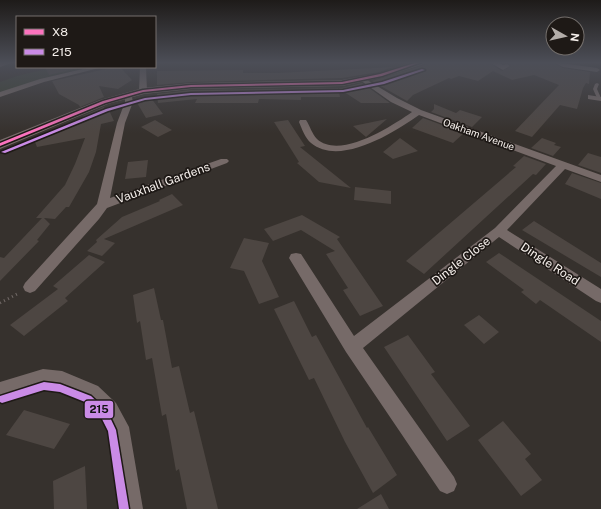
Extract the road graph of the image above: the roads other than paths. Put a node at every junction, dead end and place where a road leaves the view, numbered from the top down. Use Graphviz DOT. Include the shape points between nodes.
graph roads {
  1 [pos="26,86"];
  2 [pos="143,86"];
  3 [pos="215,86"];
  4 [pos="372,86"];
  5 [pos="596,86"];
  6 [pos="143,91"];
  7 [pos="0,95"];
  8 [pos="128,95"];
  9 [pos="597,98"];
  10 [pos="418,112"];
  11 [pos="303,122"];
  12 [pos="0,145"];
  13 [pos="224,161"];
  14 [pos="563,165"];
  15 [pos="601,179"];
  16 [pos="103,205"];
  17 [pos="499,231"];
  18 [pos="296,258"];
  19 [pos="30,287"];
  20 [pos="601,298"];
  21 [pos="352,347"];
  22 [pos="0,391"];
  23 [pos="447,484"];
  24 [pos="132,509"];
  1 -- 7 [label="street"];
  2 -- 6 [label="street"];
  3 -- 6 [label="main road"];
  4 -- 10 [label="street, Oakham Avenue"];
  5 -- 9 [label="lane"];
  6 -- 8 [label="main road"];
  8 -- 12 [label="main road" via="104,102"];
  8 -- 16 [label="street, Vauxhall Gardens" via="129,102 121,123"];
  10 -- 11 [label="street" via="381,136 334,148 313,140"];
  10 -- 14 [label="street, Oakham Avenue"];
  13 -- 16 [label="street, Vauxhall Gardens"];
  14 -- 15 [label="street, Oakham Avenue"];
  14 -- 17 [label="street, Dingle Close"];
  16 -- 19 [label="street, Vauxhall Gardens"];
  17 -- 20 [label="street, Dingle Road"];
  17 -- 21 [label="street, Dingle Close"];
  18 -- 21 [label="street"];
  21 -- 23 [label="street"];
  22 -- 24 [label="street" via="43,378 62,380 92,392 110,408 120,427"];
}
